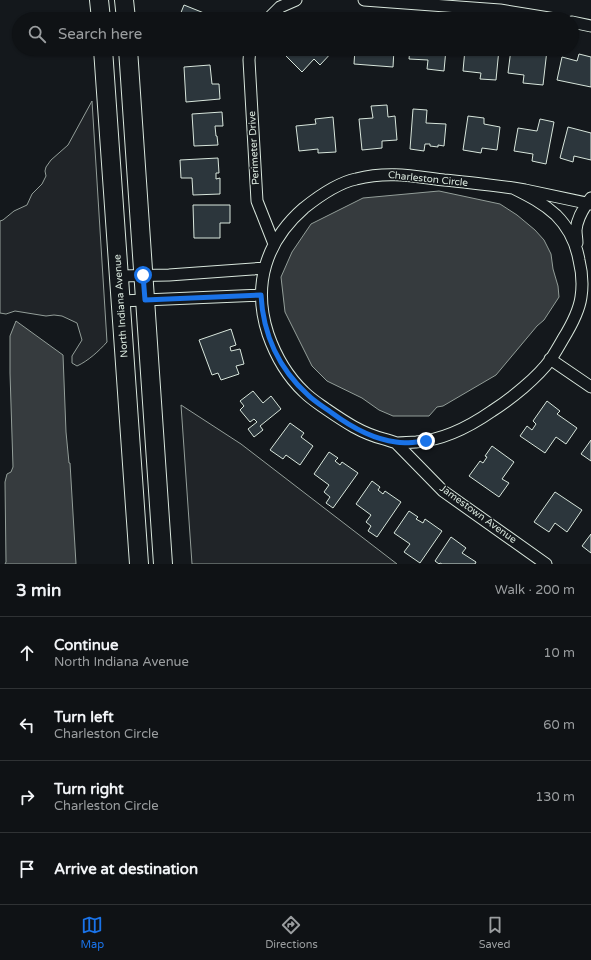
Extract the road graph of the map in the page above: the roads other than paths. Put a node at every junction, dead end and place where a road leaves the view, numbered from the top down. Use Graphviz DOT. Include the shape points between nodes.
graph roads {
  1 [pos="99,0"];
  2 [pos="124,0"];
  3 [pos="279,0"];
  4 [pos="296,0"];
  5 [pos="364,0"];
  6 [pos="502,5"];
  7 [pos="100,12"];
  8 [pos="125,12"];
  9 [pos="271,12"];
  10 [pos="275,12"];
  11 [pos="528,12"];
  12 [pos="579,23"];
  13 [pos="591,26"];
  14 [pos="103,56"];
  15 [pos="128,56"];
  16 [pos="249,56"];
  17 [pos="513,188"];
  18 [pos="590,201"];
  19 [pos="274,244"];
  20 [pos="578,251"];
  21 [pos="265,268"];
  22 [pos="143,275"];
  23 [pos="119,276"];
  24 [pos="261,295"];
  25 [pos="145,300"];
  26 [pos="121,301"];
  27 [pos="550,359"];
  28 [pos="591,387"];
  29 [pos="396,443"];
  30 [pos="139,564"];
  31 [pos="163,564"];
  32 [pos="546,564"];
  1 -- 7 [label="main road"];
  2 -- 8 [label="main road"];
  3 -- 9 [label="street"];
  4 -- 10 [label="street"];
  5 -- 6 [label="street"];
  6 -- 11 [label="street"];
  12 -- 13 [label="street"];
  14 -- 23 [label="main road, North Indiana Avenue"];
  15 -- 22 [label="main road"];
  16 -- 19 [label="street, Perimeter Drive" via="257,201"];
  17 -- 18 [label="street, Charleston Circle"];
  17 -- 19 [label="street, Charleston Circle" via="402,174 352,179 311,202 297,214"];
  17 -- 20 [label="street, Charleston Circle" via="545,206 557,217 569,231"];
  18 -- 20 [label="street" via="580,217 576,231"];
  19 -- 21 [label="street, Charleston Circle"];
  20 -- 27 [label="street, Charleston Circle" via="582,281 578,310"];
  21 -- 22 [label="street"];
  21 -- 24 [label="street, Charleston Circle"];
  22 -- 23 [label="street"];
  22 -- 25 [label="main road"];
  23 -- 26 [label="main road, North Indiana Avenue"];
  24 -- 25 [label="street"];
  24 -- 29 [label="street, Charleston Circle" via="263,317 272,344 279,360 298,386 309,397 348,424 365,433"];
  25 -- 26 [label="street"];
  25 -- 31 [label="main road"];
  26 -- 30 [label="main road, North Indiana Avenue"];
  27 -- 28 [label="street"];
  27 -- 29 [label="street, Charleston Circle" via="518,392 480,420 461,430 426,441"];
  29 -- 32 [label="street, Jamestown Avenue" via="443,491"];
}
